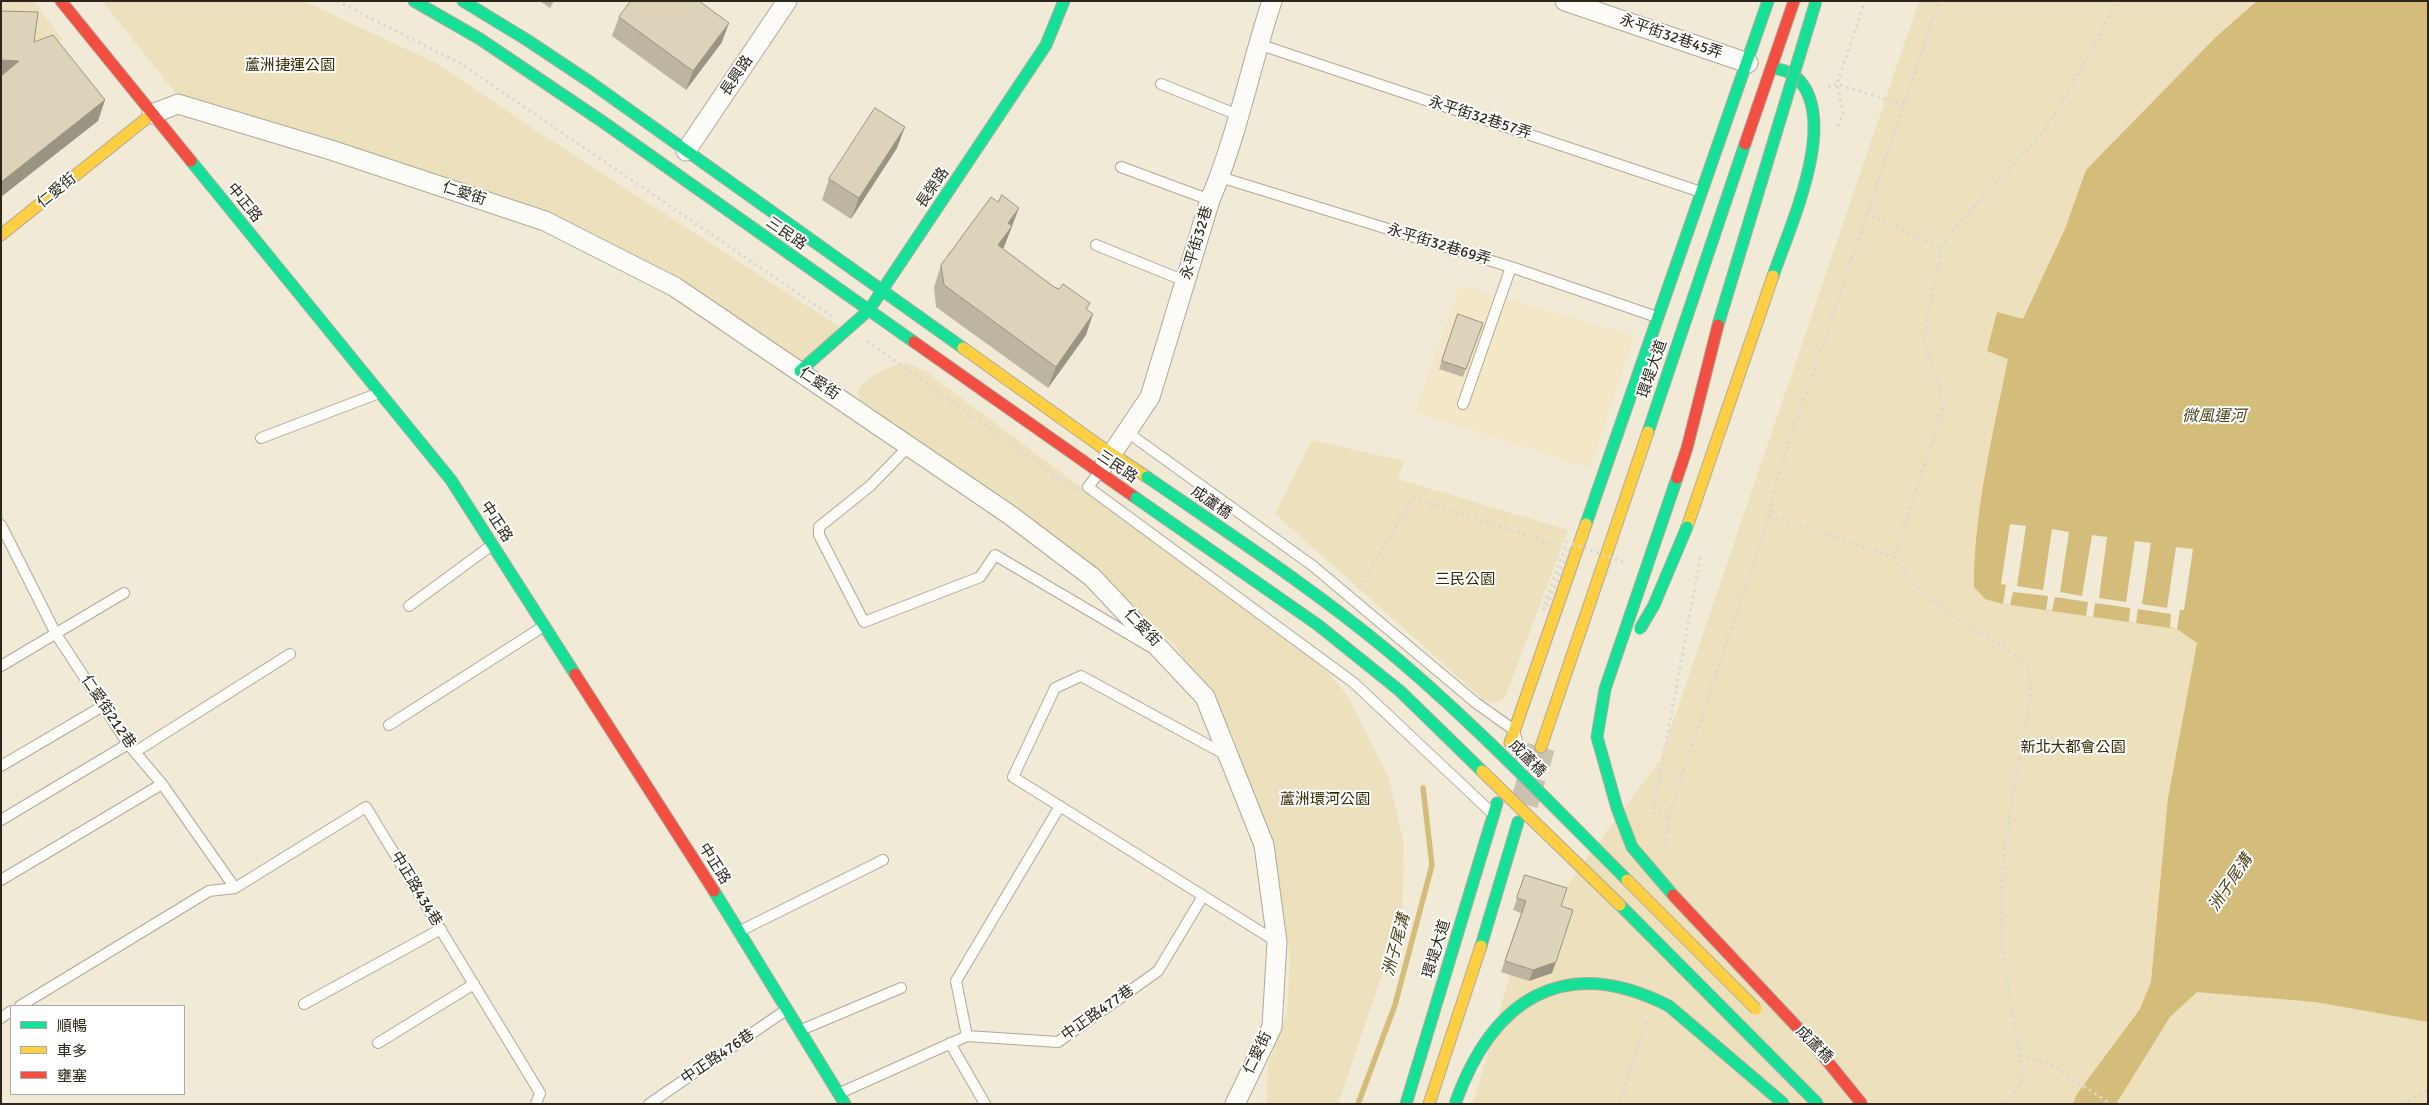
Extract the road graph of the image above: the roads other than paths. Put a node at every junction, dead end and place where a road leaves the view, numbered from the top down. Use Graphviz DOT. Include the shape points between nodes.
graph roads {
  1 [pos="61,1"];
  2 [pos="414,1"];
  3 [pos="463,1"];
  4 [pos="787,1"];
  5 [pos="1064,1"];
  6 [pos="1272,1"];
  7 [pos="1566,1"];
  8 [pos="1768,1"];
  9 [pos="1794,1"];
  10 [pos="1816,1"];
  11 [pos="1258,44"];
  12 [pos="1748,63"];
  13 [pos="1772,67"];
  14 [pos="1161,84"];
  15 [pos="152,114"];
  16 [pos="1238,115"];
  17 [pos="686,151"];
  18 [pos="1121,168"];
  19 [pos="1220,177"];
  20 [pos="1702,193"];
  21 [pos="1210,200"];
  22 [pos="1,236"];
  23 [pos="1096,245"];
  24 [pos="1512,267"];
  25 [pos="1185,281"];
  26 [pos="882,291"];
  27 [pos="869,310"];
  28 [pos="1657,317"];
  29 [pos="800,371"];
  30 [pos="380,392"];
  31 [pos="1463,404"];
  32 [pos="1127,432"];
  33 [pos="261,438"];
  34 [pos="909,446"];
  35 [pos="1111,456"];
  36 [pos="1099,473"];
  37 [pos="1146,477"];
  38 [pos="1,525"];
  39 [pos="493,544"];
  40 [pos="124,593"];
  41 [pos="409,606"];
  42 [pos="545,625"];
  43 [pos="56,634"];
  44 [pos="290,654"];
  45 [pos="1171,659"];
  46 [pos="1,666"];
  47 [pos="1605,689"];
  48 [pos="103,706"];
  49 [pos="389,725"];
  50 [pos="1514,730"];
  51 [pos="1510,743"];
  52 [pos="1541,747"];
  53 [pos="132,748"];
  54 [pos="1228,757"];
  55 [pos="1,766"];
  56 [pos="162,784"];
  57 [pos="1497,803"];
  58 [pos="1060,806"];
  59 [pos="1494,815"];
  60 [pos="1,820"];
  61 [pos="1518,822"];
  62 [pos="883,860"];
  63 [pos="1,880"];
  64 [pos="235,888"];
  65 [pos="1203,896"];
  66 [pos="441,929"];
  67 [pos="739,932"];
  68 [pos="1277,942"];
  69 [pos="474,984"];
  70 [pos="901,988"];
  71 [pos="304,1004"];
  72 [pos="22,1005"];
  73 [pos="787,1010"];
  74 [pos="1762,1015"];
  75 [pos="800,1030"];
  76 [pos="967,1036"];
  77 [pos="378,1043"];
  78 [pos="950,1043"];
  79 [pos="1830,1083"];
  80 [pos="842,1099"];
  81 [pos="536,1104"];
  82 [pos="649,1104"];
  83 [pos="985,1104"];
  84 [pos="1235,1104"];
  85 [pos="1406,1104"];
  86 [pos="1429,1104"];
  87 [pos="1455,1104"];
  88 [pos="1784,1104"];
  89 [pos="1818,1104"];
  90 [pos="1851,1104"];
  91 [pos="1862,1104"];
  1 -- 15 [label="main road, 中正路"];
  2 -- 27 [label="main road, 三民路" via="488,44"];
  3 -- 17 [label="main road, 三民路" via="518,34"];
  4 -- 17 [label="street, 長興路"];
  5 -- 26 [label="main road, 長榮路" via="1046,45"];
  6 -- 11 [label="street, 永平街32巷"];
  7 -- 12 [label="street, 永平街32巷45弄"];
  8 -- 12 [label="main road, 環堤大道"];
  9 -- 13 [label="main road, 環堤大道"];
  10 -- 47 [label="main road, bridge" via="1720,316 1687,448"];
  11 -- 16 [label="street, 永平街32巷"];
  11 -- 20 [label="lane, 永平街32巷57弄"];
  12 -- 13 [label="main road"];
  12 -- 20 [label="main road, 環堤大道"];
  13 -- 47 [label="main road, bridge" via="1795,76 1813,102 1815,132 1804,185 1687,527 1654,605"];
  13 -- 52 [label="main road, 環堤大道"];
  14 -- 16 [label="lane"];
  15 -- 22 [label="main road, 仁愛街"];
  15 -- 29 [label="street, 仁愛街" via="178,104 331,150 545,221 675,287"];
  15 -- 30 [label="main road, 中正路"];
  16 -- 19 [label="street, 永平街32巷"];
  17 -- 26 [label="main road, 三民路"];
  18 -- 21 [label="lane"];
  19 -- 21 [label="street, 永平街32巷"];
  19 -- 24 [label="lane, 永平街32巷69弄"];
  20 -- 28 [label="main road, 環堤大道"];
  21 -- 25 [label="street, 永平街32巷"];
  23 -- 25 [label="lane"];
  24 -- 28 [label="lane, 永平街32巷69弄"];
  24 -- 31 [label="lane"];
  25 -- 32 [label="street, 永平街32巷" via="1150,397"];
  26 -- 27 [label="main road, 長榮路"];
  26 -- 35 [label="main road, 三民路" via="1068,421"];
  27 -- 29 [label="main road, 長榮路"];
  27 -- 36 [label="main road, 三民路"];
  28 -- 50 [label="main road, 環堤大道"];
  29 -- 34 [label="street, 仁愛街"];
  30 -- 33 [label="lane"];
  30 -- 39 [label="main road, 中正路" via="451,480"];
  32 -- 35 [label="street, 永平街32巷"];
  32 -- 50 [label="lane" via="1313,566 1476,703"];
  34 -- 45 [label="street, 仁愛街" via="1092,576"];
  34 -- 45 [label="lane" via="870,486 819,527 819,535 864,622 980,577 995,555"];
  35 -- 36 [label="street, 永平街32巷"];
  35 -- 37 [label="main road, 三民路"];
  36 -- 59 [label="lane" via="1088,487 1354,684"];
  36 -- 89 [label="main road, 三民路, bridge" via="1318,625 1400,691 1576,861"];
  37 -- 74 [label="main road, 成蘆橋, bridge" via="1316,594 1387,650 1467,720"];
  38 -- 43 [label="lane, 仁愛街212巷"];
  39 -- 41 [label="lane"];
  39 -- 42 [label="main road, 中正路"];
  40 -- 43 [label="lane"];
  42 -- 49 [label="lane"];
  42 -- 67 [label="main road, 中正路"];
  43 -- 46 [label="lane"];
  43 -- 48 [label="lane, 仁愛街212巷"];
  44 -- 53 [label="lane"];
  45 -- 54 [label="street, 仁愛街" via="1205,697"];
  47 -- 91 [label="main road, bridge" via="1597,737 1632,847 1656,877 1816,1046"];
  48 -- 53 [label="lane, 仁愛街212巷"];
  48 -- 55 [label="lane"];
  50 -- 51 [label="main road, 環堤大道"];
  50 -- 59 [label="lane" via="1529,789"];
  53 -- 56 [label="lane, 仁愛街212巷"];
  53 -- 60 [label="lane"];
  54 -- 58 [label="lane" via="1081,676 1055,688 1013,777"];
  54 -- 68 [label="street, 仁愛街" via="1264,844"];
  56 -- 63 [label="lane"];
  56 -- 64 [label="lane, 仁愛街212巷"];
  57 -- 59 [label="main road, 環堤大道"];
  58 -- 65 [label="lane"];
  58 -- 76 [label="lane" via="956,981"];
  59 -- 85 [label="main road, 環堤大道"];
  61 -- 86 [label="main road"];
  62 -- 67 [label="lane"];
  64 -- 66 [label="lane, 中正路434巷" via="366,807"];
  64 -- 72 [label="lane" via="208,891"];
  65 -- 68 [label="lane"];
  65 -- 76 [label="lane, 中正路477巷" via="1158,971 1058,1042"];
  66 -- 69 [label="lane, 中正路434巷"];
  66 -- 71 [label="lane"];
  67 -- 73 [label="main road, 中正路"];
  68 -- 84 [label="street, 仁愛街" via="1272,1027"];
  69 -- 77 [label="lane"];
  69 -- 81 [label="lane, 中正路434巷" via="540,1093"];
  70 -- 75 [label="lane"];
  73 -- 75 [label="main road, 中正路"];
  73 -- 82 [label="lane, 中正路476巷"];
  75 -- 80 [label="main road, 中正路"];
  76 -- 78 [label="lane, 中正路477巷"];
  78 -- 80 [label="lane, 中正路477巷"];
  78 -- 83 [label="lane"];
  79 -- 90 [label="main road, 成蘆橋"];
  87 -- 88 [label="main road, bridge" via="1478,1055 1499,1023 1521,1005 1551,989 1587,984 1610,984 1668,1006"];
}
